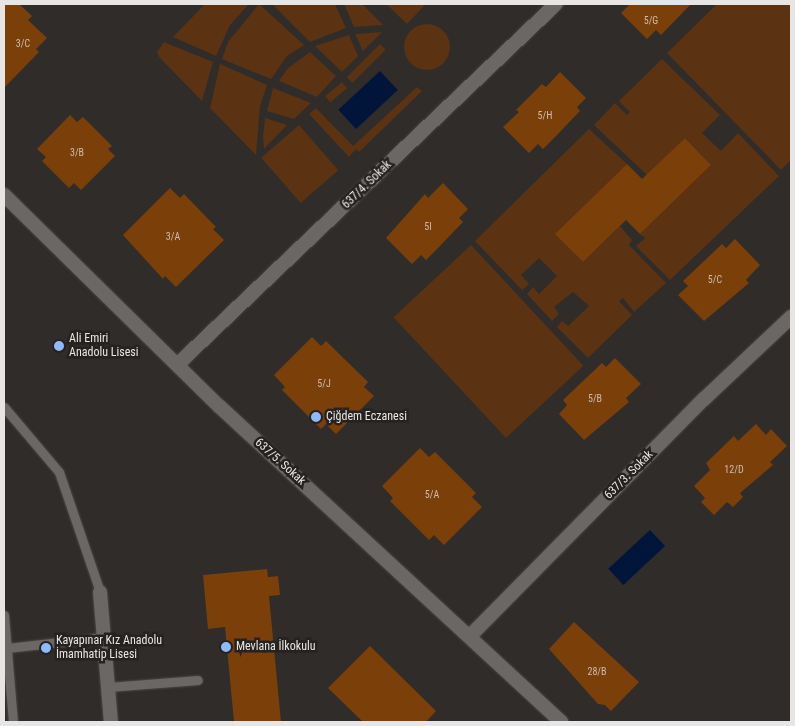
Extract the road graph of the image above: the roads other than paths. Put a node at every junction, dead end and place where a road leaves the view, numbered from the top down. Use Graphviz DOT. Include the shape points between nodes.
graph roads {
  1 [pos="556,4"];
  2 [pos="4,195"];
  3 [pos="791,317"];
  4 [pos="178,365"];
  5 [pos="4,408"];
  6 [pos="100,592"];
  7 [pos="4,615"];
  8 [pos="470,636"];
  9 [pos="104,637"];
  10 [pos="7,648"];
  11 [pos="198,680"];
  12 [pos="108,687"];
  13 [pos="13,722"];
  14 [pos="111,722"];
  15 [pos="562,722"];
  1 -- 4 [label="street, 637/4. Sokak"];
  2 -- 4 [label="street, 637/5. Sokak"];
  3 -- 8 [label="street, 637/3. Sokak" via="704,399"];
  4 -- 8 [label="street, 637/5. Sokak"];
  5 -- 6 [label="lane" via="59,472"];
  6 -- 9 [label="street"];
  7 -- 10 [label="lane"];
  8 -- 15 [label="street, 637/5. Sokak"];
  9 -- 10 [label="lane"];
  9 -- 12 [label="street"];
  10 -- 13 [label="lane"];
  11 -- 12 [label="lane"];
  12 -- 14 [label="street"];
}
